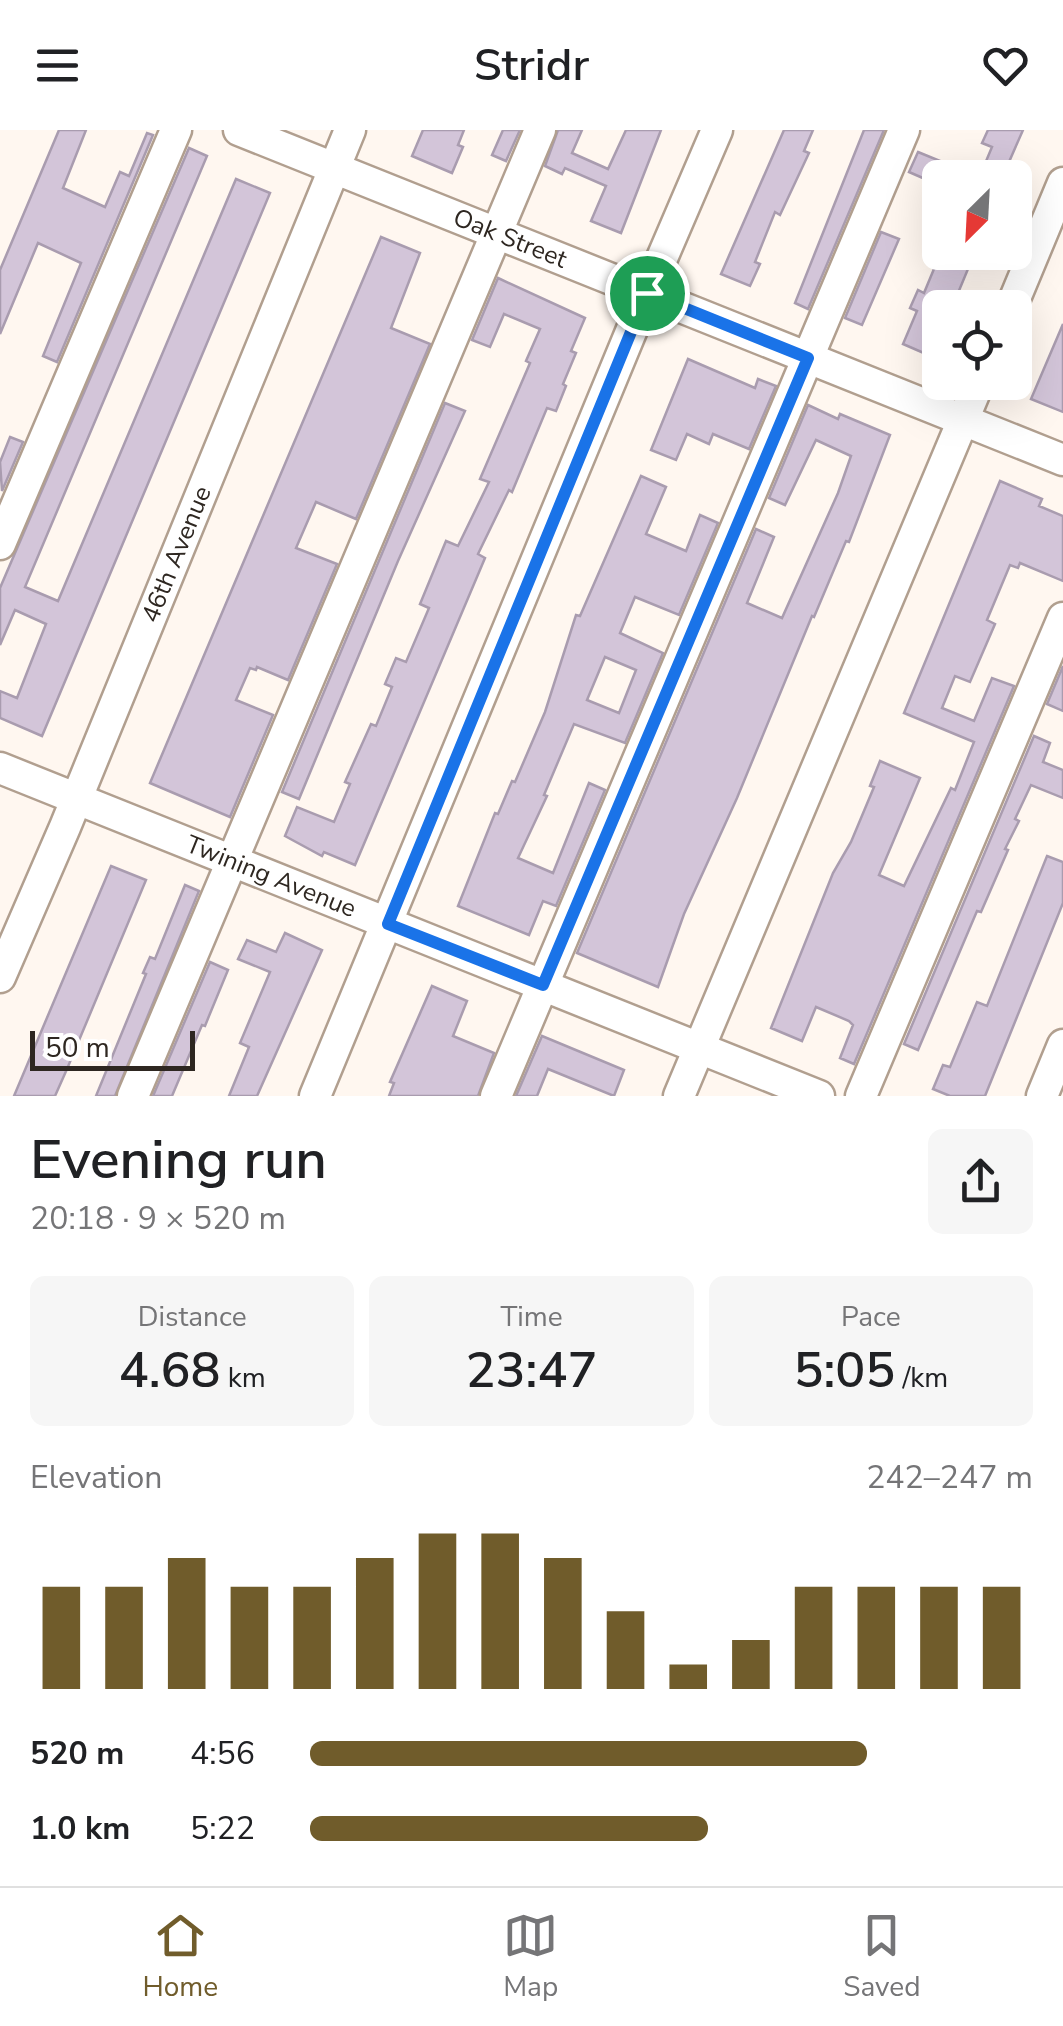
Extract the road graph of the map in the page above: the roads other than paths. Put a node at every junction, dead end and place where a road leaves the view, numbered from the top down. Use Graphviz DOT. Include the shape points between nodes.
graph roads {
  1 [pos="176,130"];
  2 [pos="239,130"];
  3 [pos="350,130"];
  4 [pos="540,130"];
  5 [pos="717,130"];
  6 [pos="904,130"];
  7 [pos="334,167"];
  8 [pos="1063,183"];
  9 [pos="498,233"];
  10 [pos="1018,290"];
  11 [pos="647,293"];
  12 [pos="808,358"];
  13 [pos="972,400"];
  14 [pos="963,421"];
  15 [pos="1063,460"];
  16 [pos="0,544"];
  17 [pos="1063,618"];
  18 [pos="0,768"];
  19 [pos="77,799"];
  20 [pos="233,862"];
  21 [pos="388,924"];
  22 [pos="0,977"];
  23 [pos="543,985"];
  24 [pos="1063,1046"];
  25 [pos="700,1048"];
  26 [pos="133,1096"];
  27 [pos="316,1096"];
  28 [pos="496,1096"];
  29 [pos="679,1096"];
  30 [pos="820,1096"];
  31 [pos="861,1096"];
  32 [pos="1042,1096"];
  1 -- 16 [label="street"];
  2 -- 7 [label="street, Oak Street"];
  3 -- 7 [label="street, 46th Avenue"];
  4 -- 9 [label="street"];
  5 -- 11 [label="street"];
  6 -- 12 [label="street"];
  7 -- 9 [label="street, Oak Street"];
  7 -- 19 [label="street, 46th Avenue"];
  8 -- 10 [label="street"];
  9 -- 11 [label="street, Oak Street"];
  9 -- 20 [label="street"];
  11 -- 12 [label="street, Oak Street"];
  11 -- 21 [label="street"];
  12 -- 14 [label="street, Oak Street"];
  12 -- 23 [label="street"];
  13 -- 14 [label="street"];
  14 -- 15 [label="street, Oak Street"];
  14 -- 25 [label="street"];
  17 -- 31 [label="street"];
  18 -- 19 [label="street, Twining Avenue"];
  19 -- 20 [label="street, Twining Avenue"];
  19 -- 22 [label="street, 46th Avenue"];
  20 -- 21 [label="street, Twining Avenue"];
  20 -- 26 [label="street"];
  21 -- 23 [label="street, Twining Avenue"];
  21 -- 27 [label="street"];
  23 -- 25 [label="street, Twining Avenue"];
  23 -- 28 [label="street"];
  24 -- 32 [label="street"];
  25 -- 29 [label="street"];
  25 -- 30 [label="street, Twining Avenue"];
}
